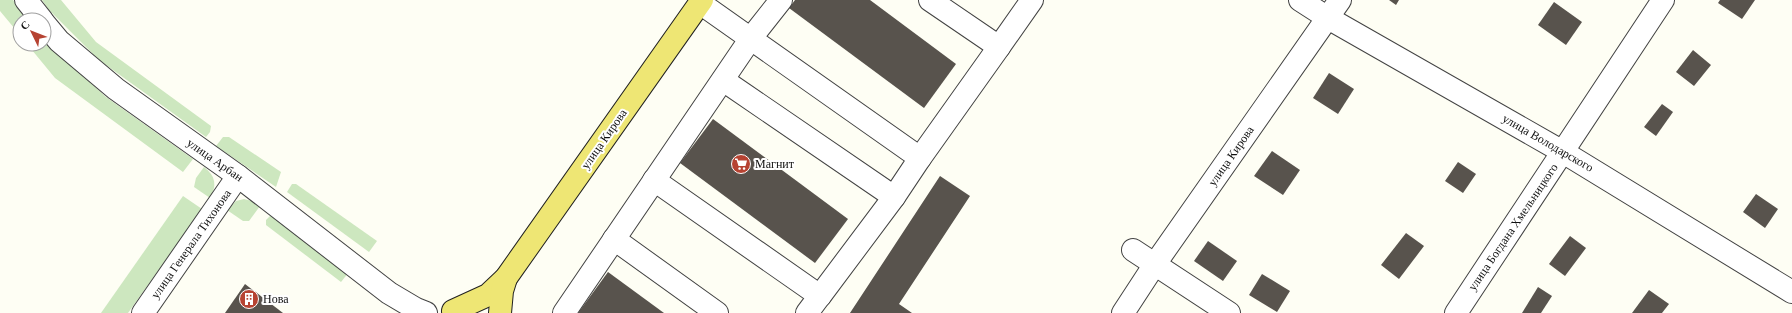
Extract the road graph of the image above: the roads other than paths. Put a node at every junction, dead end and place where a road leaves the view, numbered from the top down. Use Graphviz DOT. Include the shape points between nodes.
graph roads {
  1 [pos="26,0"];
  2 [pos="781,0"];
  3 [pos="930,0"];
  4 [pos="1032,0"];
  5 [pos="1300,0"];
  6 [pos="1340,0"];
  7 [pos="1663,0"];
  8 [pos="701,2"];
  9 [pos="36,12"];
  10 [pos="1328,18"];
  11 [pos="52,33"];
  12 [pos="751,38"];
  13 [pos="999,47"];
  14 [pos="723,80"];
  15 [pos="1563,152"];
  16 [pos="920,158"];
  17 [pos="238,176"];
  18 [pos="654,180"];
  19 [pos="894,197"];
  20 [pos="614,239"];
  21 [pos="1133,250"];
  22 [pos="1155,264"];
  23 [pos="506,278"];
  24 [pos="1792,292"];
  25 [pos="388,293"];
  26 [pos="820,296"];
  27 [pos="449,312"];
  28 [pos="144,313"];
  29 [pos="401,313"];
  30 [pos="426,313"];
  31 [pos="481,313"];
  32 [pos="500,313"];
  33 [pos="564,313"];
  34 [pos="717,313"];
  35 [pos="807,313"];
  36 [pos="1123,313"];
  37 [pos="1229,313"];
  38 [pos="1456,313"];
  1 -- 9 [label="street"];
  2 -- 12 [label="street"];
  3 -- 13 [label="street"];
  4 -- 13 [label="street"];
  5 -- 10 [label="street, улица Володарского"];
  6 -- 10 [label="street, улица Кирова"];
  7 -- 15 [label="street, улица Богдана Хмельницкого"];
  8 -- 12 [label="street"];
  8 -- 23 [label="main road, улица Кирова"];
  10 -- 15 [label="street, улица Володарского"];
  10 -- 22 [label="street, улица Кирова"];
  11 -- 17 [label="street, улица Арбан" via="116,89"];
  12 -- 14 [label="street"];
  12 -- 16 [label="street"];
  13 -- 16 [label="street"];
  14 -- 18 [label="street"];
  14 -- 19 [label="street"];
  15 -- 24 [label="street, улица Володарского"];
  15 -- 38 [label="street, улица Богдана Хмельницкого"];
  16 -- 19 [label="street"];
  17 -- 25 [label="street, улица Арбан"];
  17 -- 28 [label="street, улица Генерала Тихонова"];
  18 -- 20 [label="street"];
  18 -- 26 [label="street"];
  19 -- 26 [label="street"];
  20 -- 33 [label="street"];
  20 -- 34 [label="street"];
  21 -- 22 [label="street"];
  22 -- 36 [label="street, улица Кирова"];
  22 -- 37 [label="street"];
  23 -- 27 [label="main road" via="488,294"];
  23 -- 32 [label="main road"];
  25 -- 29 [label="street"];
  25 -- 30 [label="street"];
  26 -- 35 [label="street"];
  27 -- 31 [label="main road" via="463,310"];
}
